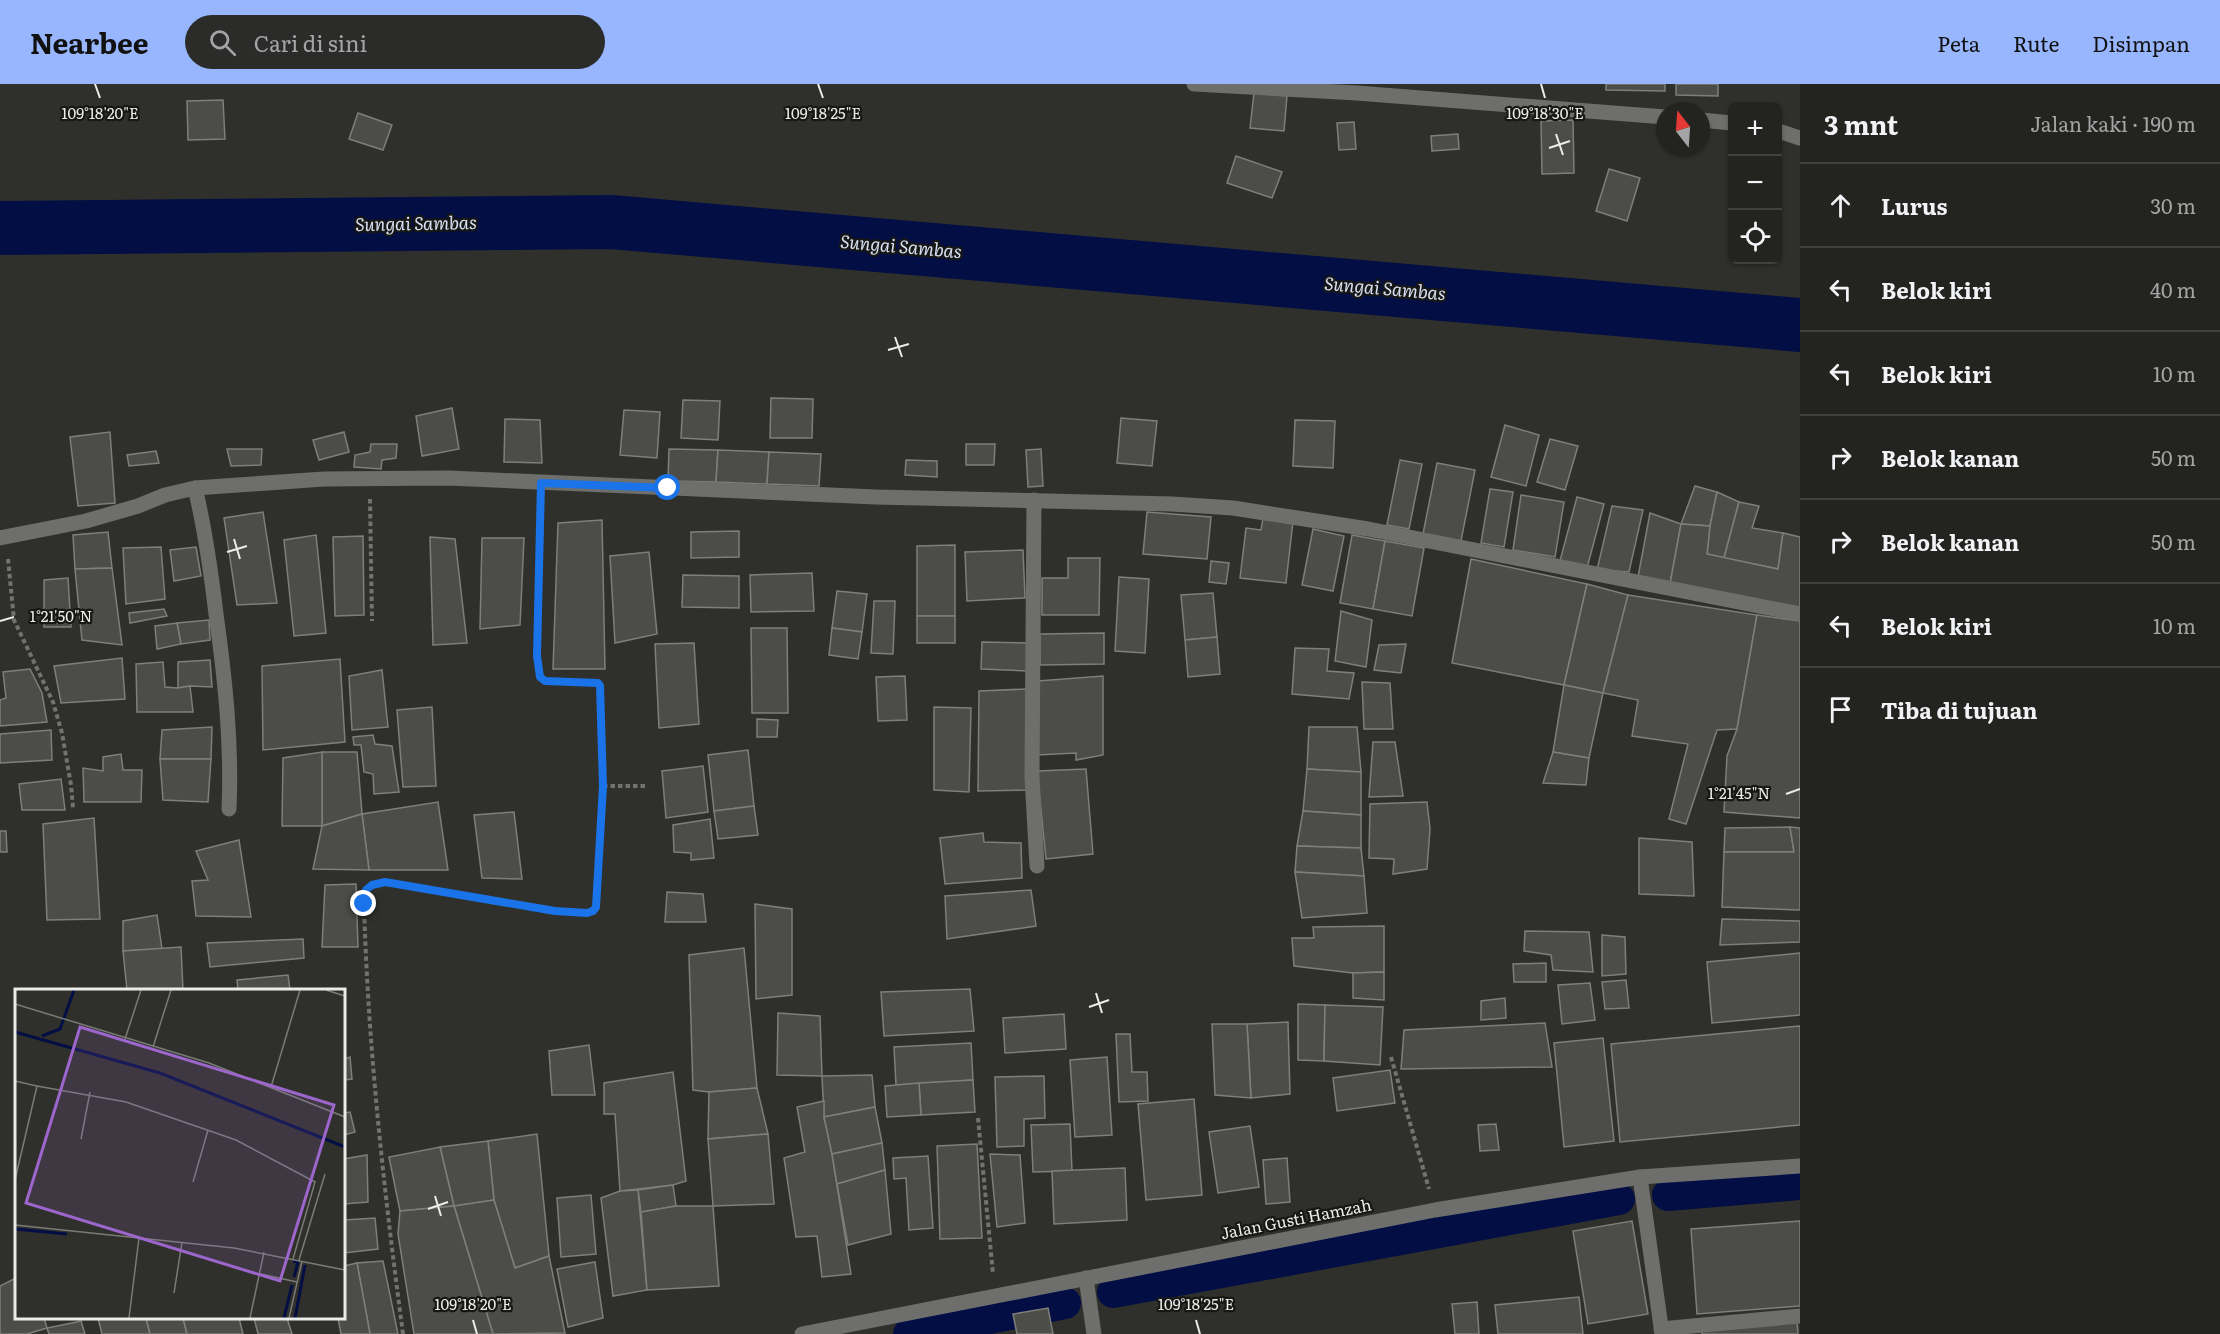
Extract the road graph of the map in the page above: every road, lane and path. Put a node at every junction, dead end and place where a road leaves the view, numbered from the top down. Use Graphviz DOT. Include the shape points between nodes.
graph roads {
  1 [pos="1194,84"];
  2 [pos="1357,89"];
  3 [pos="1656,116"];
  4 [pos="1710,121"];
  5 [pos="1728,123"];
  6 [pos="1782,132"];
  7 [pos="1800,138"];
  8 [pos="370,478"];
  9 [pos="541,483"];
  10 [pos="195,488"];
  11 [pos="1034,500"];
  12 [pos="4,538"];
  13 [pos="1800,614"];
  14 [pos="372,621"];
  15 [pos="603,786"];
  16 [pos="645,786"];
  17 [pos="73,808"];
  18 [pos="229,809"];
  19 [pos="1037,866"];
  20 [pos="1391,1057"];
  21 [pos="978,1118"];
  22 [pos="1800,1166"];
  23 [pos="1640,1177"];
  24 [pos="1435,1210"];
  25 [pos="1086,1278"];
  26 [pos="995,1295"];
  27 [pos="1800,1316"];
  28 [pos="1662,1332"];
  29 [pos="402,1334"];
  30 [pos="804,1334"];
  31 [pos="1094,1334"];
  1 -- 2 [label="street"];
  2 -- 3 [label="street"];
  4 -- 5 [label="street"];
  6 -- 7 [label="street"];
  8 -- 9 [label="street"];
  8 -- 10 [label="street"];
  8 -- 14 [label="path"];
  9 -- 11 [label="street"];
  9 -- 15 [label="path" via="537,656 540,677 545,681 600,686"];
  10 -- 12 [label="street" via="111,514"];
  10 -- 18 [label="street" via="226,687"];
  11 -- 13 [label="street" via="1233,508 1368,529"];
  11 -- 19 [label="street" via="1032,777"];
  12 -- 17 [label="path" via="14,620 53,702 72,785"];
  15 -- 16 [label="path"];
  15 -- 29 [label="path" via="593,911 555,911 385,882 366,890 367,993 378,1129"];
  20 -- 24 [label="path"];
  21 -- 26 [label="path"];
  22 -- 23 [label="street, Jalan Gusti Hamzah"];
  23 -- 24 [label="street, Jalan Gusti Hamzah"];
  23 -- 28 [label="street"];
  24 -- 25 [label="street, Jalan Gusti Hamzah"];
  25 -- 26 [label="street, Jalan Gusti Hamzah"];
  25 -- 31 [label="street"];
  26 -- 30 [label="street, Jalan Gusti Hamzah"];
  27 -- 28 [label="street"];
}
